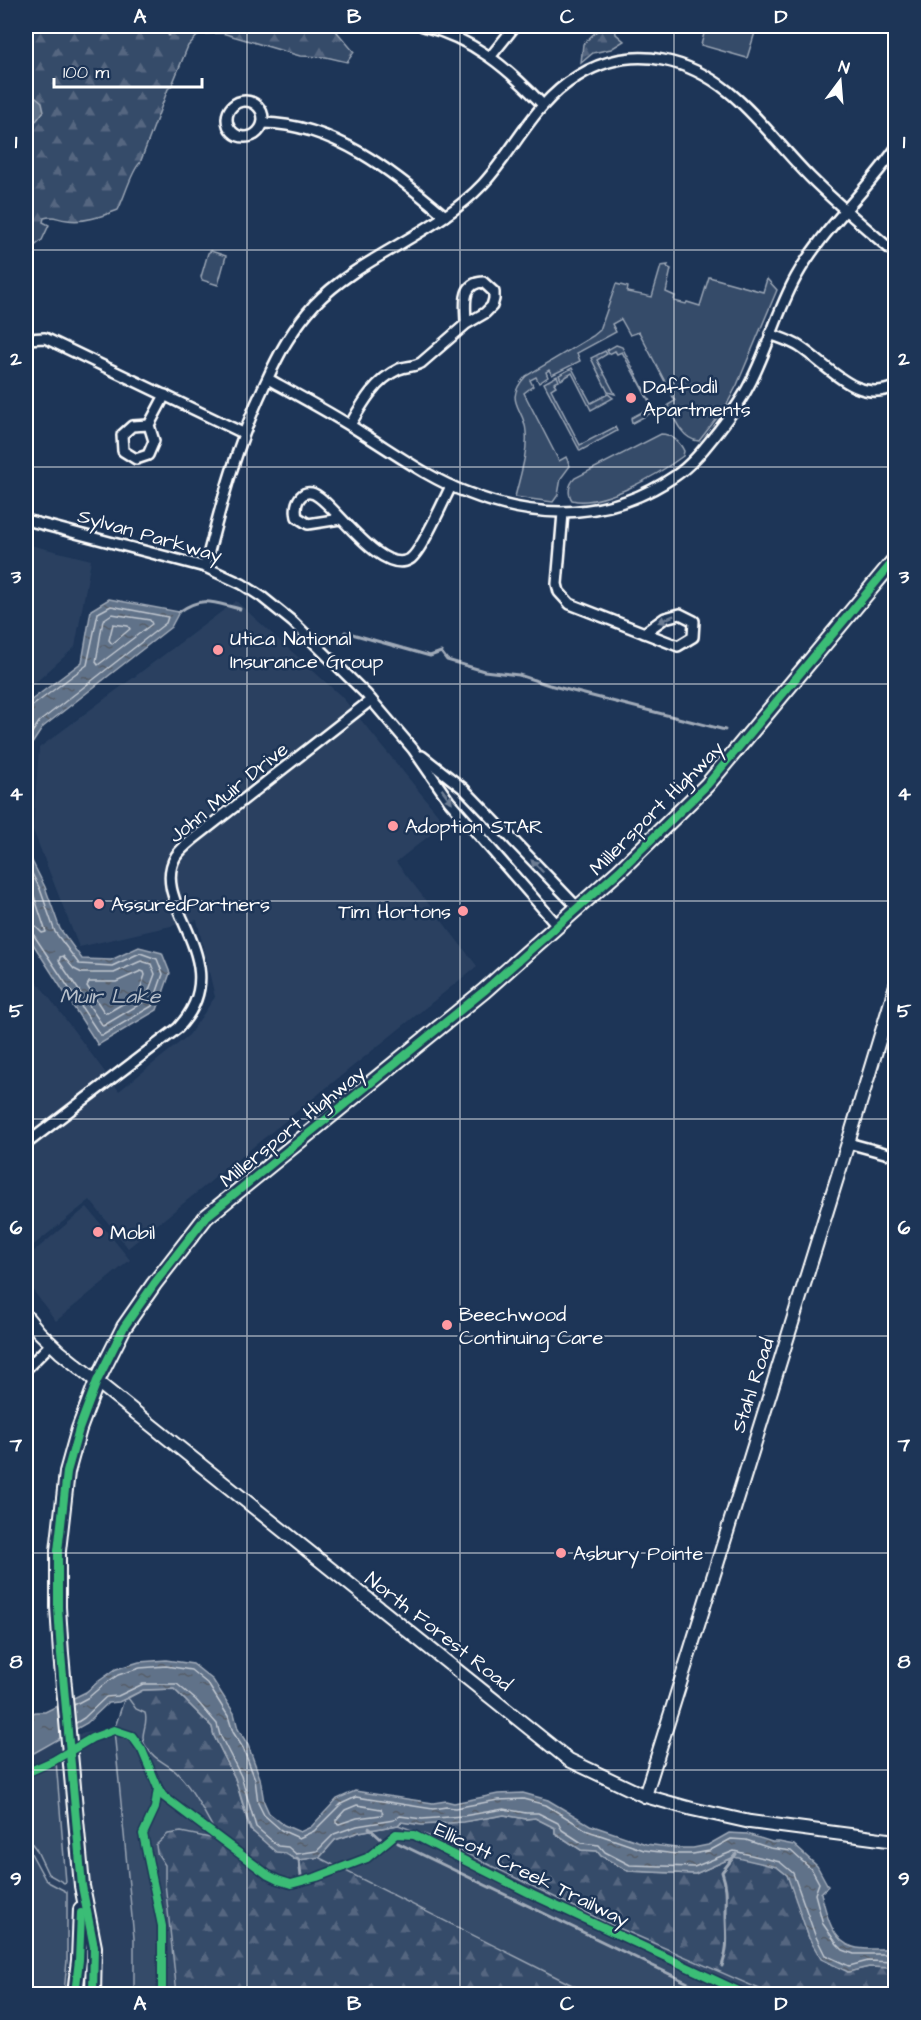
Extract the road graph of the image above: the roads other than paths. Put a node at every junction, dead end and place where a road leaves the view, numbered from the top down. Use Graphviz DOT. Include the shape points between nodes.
graph roads {
  1 [pos="423,26"];
  2 [pos="515,26"];
  3 [pos="491,56"];
  4 [pos="542,104"];
  5 [pos="263,123"];
  6 [pos="896,148"];
  7 [pos="847,210"];
  8 [pos="445,216"];
  9 [pos="896,254"];
  10 [pos="466,324"];
  11 [pos="770,334"];
  12 [pos="26,339"];
  13 [pos="268,378"];
  14 [pos="896,386"];
  15 [pos="165,395"];
  16 [pos="149,425"];
  17 [pos="350,425"];
  18 [pos="243,433"];
  19 [pos="451,486"];
  20 [pos="563,513"];
  21 [pos="340,519"];
  22 [pos="26,520"];
  23 [pos="896,558"];
  24 [pos="205,567"];
  25 [pos="644,633"];
  26 [pos="371,700"];
  27 [pos="413,748"];
  28 [pos="578,908"];
  29 [pos="558,926"];
  30 [pos="896,985"];
  31 [pos="848,1143"];
  32 [pos="26,1144"];
  33 [pos="896,1156"];
  34 [pos="26,1316"];
  35 [pos="51,1344"];
  36 [pos="26,1369"];
  37 [pos="96,1381"];
  38 [pos="645,1796"];
  39 [pos="896,1841"];
  40 [pos="82,1886"];
  41 [pos="75,1995"];
  42 [pos="93,1995"];
  1 -- 3 [label="street" via="458,37"];
  2 -- 3 [label="street"];
  3 -- 4 [label="street"];
  4 -- 7 [label="street" via="574,78 608,62 647,57 681,64 730,91 810,177"];
  4 -- 8 [label="street" via="482,185"];
  5 -- 5 [label="street" via="260,107 250,101 233,106 228,116 233,132 244,137 256,134"];
  5 -- 8 [label="street" via="286,124 342,143 393,173"];
  6 -- 7 [label="street"];
  7 -- 9 [label="street"];
  7 -- 11 [label="street" via="796,276"];
  8 -- 13 [label="street" via="356,272 314,304 289,337"];
  10 -- 10 [label="street" via="485,313 494,302 494,291 483,282 476,282 467,291"];
  10 -- 17 [label="street" via="421,363 397,370 374,388"];
  11 -- 14 [label="street" via="800,347 854,387 870,392"];
  11 -- 20 [label="street" via="735,410 700,454 676,476 609,507"];
  12 -- 15 [label="street" via="45,338"];
  13 -- 17 [label="street"];
  13 -- 18 [label="street"];
  15 -- 16 [label="street"];
  15 -- 18 [label="street"];
  17 -- 19 [label="street"];
  18 -- 24 [label="street"];
  19 -- 20 [label="street" via="510,507"];
  19 -- 21 [label="street" via="416,554 404,562 386,559"];
  20 -- 25 [label="street" via="559,592 570,604"];
  21 -- 21 [label="street" via="313,494 304,494 295,505 297,517 308,524"];
  22 -- 24 [label="street, Sylvan Parkway"];
  23 -- 28 [label="main road, Millersport Highway" via="707,785"];
  24 -- 26 [label="street, Sylvan Parkway" via="242,584 282,612"];
  25 -- 25 [label="street, one-way" via="678,646 693,637 694,621 680,614 665,618"];
  26 -- 27 [label="street, Sylvan Parkway"];
  26 -- 32 [label="street, John Muir Drive" via="192,840 176,857 172,888 199,967 194,1007 178,1028"];
  28 -- 27 [label="street, Sylvan Parkway, one-way" via="464,789"];
  27 -- 29 [label="street, Sylvan Parkway, one-way" via="449,801"];
  28 -- 29 [label="main road, Millersport Highway"];
  29 -- 37 [label="main road, Millersport Highway" via="206,1217 124,1327"];
  30 -- 31 [label="street, Stahl Road"];
  31 -- 33 [label="street"];
  31 -- 38 [label="street, Stahl Road"];
  34 -- 35 [label="street, North Forest Road"];
  35 -- 36 [label="street"];
  35 -- 37 [label="street, North Forest Road"];
  37 -- 38 [label="street, North Forest Road" via="568,1760"];
  37 -- 40 [label="main road, Millersport Highway" via="67,1472 58,1562 61,1654"];
  38 -- 39 [label="street, North Forest Road" via="750,1822"];
  40 -- 41 [label="main road, Millersport Highway"];
  40 -- 42 [label="main road, Millersport Highway" via="94,1947"];
}
